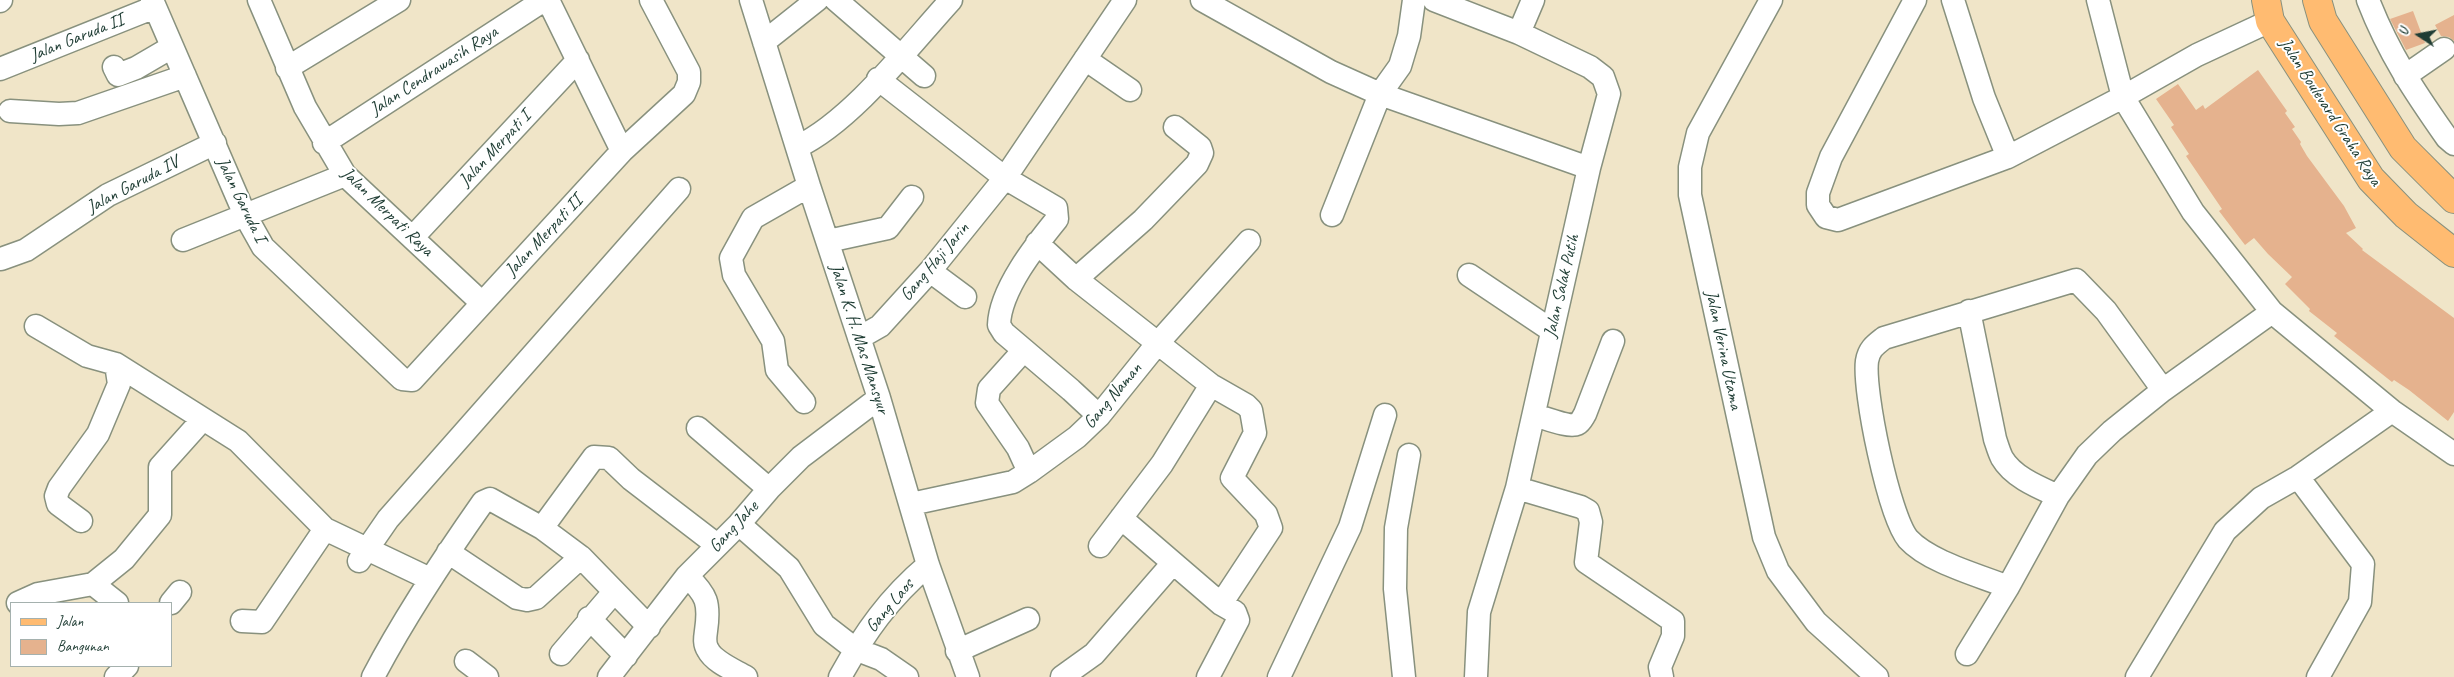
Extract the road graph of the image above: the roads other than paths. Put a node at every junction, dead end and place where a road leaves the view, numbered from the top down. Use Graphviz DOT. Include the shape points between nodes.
graph roads {
  1 [pos="259,0"];
  2 [pos="399,0"];
  3 [pos="544,0"];
  4 [pos="548,0"];
  5 [pos="651,0"];
  6 [pos="751,0"];
  7 [pos="817,0"];
  8 [pos="836,0"];
  9 [pos="951,0"];
  10 [pos="1125,0"];
  11 [pos="1202,0"];
  12 [pos="1414,0"];
  13 [pos="1434,0"];
  14 [pos="1533,0"];
  15 [pos="1771,0"];
  16 [pos="1915,0"];
  17 [pos="1953,0"];
  18 [pos="2098,0"];
  19 [pos="2317,0"];
  20 [pos="2368,0"];
  21 [pos="154,3"];
  22 [pos="2268,10"];
  23 [pos="1519,33"];
  24 [pos="764,42"];
  25 [pos="172,47"];
  26 [pos="2444,49"];
  27 [pos="900,57"];
  28 [pos="1085,59"];
  29 [pos="578,60"];
  30 [pos="114,67"];
  31 [pos="288,68"];
  32 [pos="0,70"];
  33 [pos="185,76"];
  34 [pos="924,76"];
  35 [pos="2405,76"];
  36 [pos="878,79"];
  37 [pos="1130,90"];
  38 [pos="1380,94"];
  39 [pos="2123,97"];
  40 [pos="10,110"];
  41 [pos="1175,127"];
  42 [pos="215,143"];
  43 [pos="324,143"];
  44 [pos="2454,144"];
  45 [pos="797,147"];
  46 [pos="622,151"];
  47 [pos="2008,157"];
  48 [pos="1589,168"];
  49 [pos="345,175"];
  50 [pos="1005,178"];
  51 [pos="809,186"];
  52 [pos="679,189"];
  53 [pos="912,197"];
  54 [pos="2454,199"];
  55 [pos="246,215"];
  56 [pos="1332,216"];
  57 [pos="413,238"];
  58 [pos="183,240"];
  59 [pos="828,241"];
  60 [pos="1249,241"];
  61 [pos="1037,243"];
  62 [pos="2454,253"];
  63 [pos="1,259"];
  64 [pos="930,271"];
  65 [pos="1469,275"];
  66 [pos="1076,279"];
  67 [pos="965,297"];
  68 [pos="482,303"];
  69 [pos="1969,311"];
  70 [pos="2272,312"];
  71 [pos="36,326"];
  72 [pos="1551,330"];
  73 [pos="859,338"];
  74 [pos="1613,341"];
  75 [pos="1157,344"];
  76 [pos="1024,350"];
  77 [pos="116,364"];
  78 [pos="407,381"];
  79 [pos="1211,386"];
  80 [pos="2163,390"];
  81 [pos="879,398"];
  82 [pos="804,402"];
  83 [pos="2392,411"];
  84 [pos="1385,415"];
  85 [pos="1534,415"];
  86 [pos="1099,416"];
  87 [pos="203,419"];
  88 [pos="698,428"];
  89 [pos="2454,454"];
  90 [pos="1410,455"];
  91 [pos="1029,472"];
  92 [pos="2298,477"];
  93 [pos="1517,488"];
  94 [pos="769,489"];
  95 [pos="2058,496"];
  96 [pos="911,504"];
  97 [pos="1122,518"];
  98 [pos="81,521"];
  99 [pos="739,524"];
  100 [pos="542,528"];
  101 [pos="325,529"];
  102 [pos="717,545"];
  103 [pos="1100,546"];
  104 [pos="448,552"];
  105 [pos="363,554"];
  106 [pos="581,556"];
  107 [pos="1173,563"];
  108 [pos="928,565"];
  109 [pos="687,576"];
  110 [pos="430,579"];
  111 [pos="93,584"];
  112 [pos="2008,587"];
  113 [pos="614,592"];
  114 [pos="20,602"];
  115 [pos="116,602"];
  116 [pos="1221,604"];
  117 [pos="590,618"];
  118 [pos="1028,619"];
  119 [pos="242,621"];
  120 [pos="649,626"];
  121 [pos="856,649"];
  122 [pos="958,650"];
  123 [pos="561,654"];
  124 [pos="1967,654"];
  125 [pos="626,656"];
  126 [pos="466,661"];
  127 [pos="126,667"];
  128 [pos="116,677"];
  129 [pos="373,677"];
  130 [pos="487,677"];
  131 [pos="609,677"];
  132 [pos="746,677"];
  133 [pos="840,677"];
  134 [pos="907,677"];
  135 [pos="968,677"];
  136 [pos="1062,677"];
  137 [pos="1208,677"];
  138 [pos="1279,677"];
  139 [pos="1404,677"];
  140 [pos="1476,677"];
  141 [pos="1662,677"];
  142 [pos="1877,677"];
  143 [pos="2137,677"];
  144 [pos="2318,677"];
  1 -- 31 [label="street, Jalan Merpati Raya"];
  2 -- 31 [label="street"];
  3 -- 43 [label="street, Jalan Cendrawasih Raya"];
  4 -- 29 [label="street"];
  5 -- 46 [label="street, Jalan Merpati II" via="689,72 689,82 684,94"];
  6 -- 24 [label="street, Jalan K. H. Mas Mansyur"];
  7 -- 24 [label="street"];
  8 -- 27 [label="street"];
  9 -- 27 [label="street"];
  10 -- 28 [label="street, Gang Haji Jarin"];
  11 -- 38 [label="street" via="1331,72"];
  12 -- 38 [label="street" via="1409,36 1400,66"];
  13 -- 23 [label="street, Jalan Salak Putih"];
  14 -- 23 [label="street"];
  15 -- 142 [label="street, Jalan Verina Utama" via="1698,133 1690,167 1690,195 1764,537 1778,571 1816,622"];
  16 -- 47 [label="street" via="1831,157 1818,194 1820,210 1826,217 1838,220"];
  17 -- 47 [label="street" via="1984,98"];
  18 -- 39 [label="street"];
  19 -- 54 [label="main road" via="2323,21 2403,148"];
  20 -- 35 [label="street" via="2383,39"];
  21 -- 25 [label="street, Jalan Garuda I"];
  21 -- 32 [label="street, Jalan Garuda II"];
  22 -- 39 [label="street"];
  22 -- 62 [label="main road, Jalan Boulevard Graha Raya" via="2371,179 2406,215"];
  23 -- 48 [label="street, Jalan Salak Putih" via="1604,77 1609,94"];
  24 -- 45 [label="street, Jalan K. H. Mas Mansyur"];
  25 -- 30 [label="street" via="118,75"];
  25 -- 33 [label="street, Jalan Garuda I"];
  26 -- 35 [label="street"];
  27 -- 34 [label="street"];
  27 -- 36 [label="street"];
  28 -- 37 [label="street"];
  28 -- 50 [label="street, Gang Haji Jarin"];
  29 -- 46 [label="street"];
  29 -- 57 [label="street, Jalan Merpati I"];
  31 -- 43 [label="street, Jalan Merpati Raya"];
  33 -- 40 [label="street" via="78,113"];
  33 -- 42 [label="street, Jalan Garuda I"];
  35 -- 44 [label="street"];
  36 -- 45 [label="street" via="838,120"];
  36 -- 50 [label="street"];
  38 -- 48 [label="street"];
  38 -- 56 [label="street"];
  39 -- 47 [label="street"];
  39 -- 70 [label="street" via="2193,212"];
  41 -- 66 [label="street" via="1200,147 1202,153 1197,164 1161,204"];
  42 -- 55 [label="street, Jalan Garuda I"];
  42 -- 63 [label="street, Jalan Garuda IV" via="108,195 26,250"];
  43 -- 49 [label="street, Jalan Merpati Raya"];
  45 -- 51 [label="street, Jalan K. H. Mas Mansyur"];
  46 -- 68 [label="street, Jalan Merpati II"];
  48 -- 72 [label="street, Jalan Salak Putih"];
  49 -- 55 [label="street"];
  49 -- 57 [label="street, Jalan Merpati Raya"];
  50 -- 61 [label="street" via="1057,210 1057,219"];
  50 -- 64 [label="street, Gang Haji Jarin"];
  51 -- 59 [label="street, Jalan K. H. Mas Mansyur"];
  51 -- 82 [label="street" via="753,218 731,258 734,275 773,341 777,370"];
  52 -- 105 [label="street" via="388,518"];
  53 -- 59 [label="street" via="888,228"];
  55 -- 58 [label="street"];
  55 -- 78 [label="street, Jalan Garuda I" via="263,247"];
  57 -- 68 [label="street, Jalan Merpati Raya"];
  59 -- 73 [label="street, Jalan K. H. Mas Mansyur"];
  60 -- 75 [label="street, Gang Naman"];
  61 -- 66 [label="street"];
  61 -- 76 [label="street" via="1002,303 999,315 999,325 1004,333"];
  64 -- 67 [label="street"];
  64 -- 73 [label="street, Gang Haji Jarin" via="880,326"];
  65 -- 72 [label="street"];
  66 -- 75 [label="street"];
  68 -- 78 [label="street, Jalan Merpati II" via="412,380"];
  69 -- 80 [label="street" via="2076,280 2106,311"];
  69 -- 95 [label="street" via="1995,439 2002,458 2036,486"];
  69 -- 112 [label="street" via="1884,338 1871,348 1867,361 1867,386 1888,494 1908,538 1925,553"];
  70 -- 80 [label="street"];
  70 -- 83 [label="street"];
  71 -- 77 [label="street" via="87,356"];
  72 -- 85 [label="street, Jalan Salak Putih"];
  73 -- 81 [label="street, Jalan K. H. Mas Mansyur"];
  74 -- 85 [label="street" via="1580,421 1569,425"];
  75 -- 79 [label="street"];
  75 -- 86 [label="street, Gang Naman"];
  76 -- 86 [label="street"];
  76 -- 91 [label="street" via="990,389 987,403 1018,448"];
  77 -- 87 [label="street"];
  77 -- 98 [label="street" via="119,384 98,434 56,496 58,504"];
  79 -- 97 [label="street" via="1162,464"];
  79 -- 116 [label="street" via="1251,410 1255,433 1232,478 1266,514 1271,528"];
  80 -- 95 [label="street" via="2087,455"];
  81 -- 94 [label="street, Gang Jahe" via="801,457"];
  81 -- 96 [label="street, Jalan K. H. Mas Mansyur"];
  83 -- 89 [label="street"];
  83 -- 92 [label="street"];
  84 -- 138 [label="street" via="1350,526"];
  85 -- 93 [label="street, Jalan Salak Putih"];
  86 -- 91 [label="street, Gang Naman" via="1077,437"];
  87 -- 101 [label="street" via="238,441"];
  87 -- 111 [label="street" via="160,467 160,515 124,559"];
  88 -- 94 [label="street"];
  90 -- 139 [label="street" via="1396,528 1395,589"];
  91 -- 96 [label="street, Gang Naman" via="1013,482"];
  92 -- 143 [label="street" via="2261,498 2224,531"];
  92 -- 144 [label="street" via="2363,564 2360,602"];
  93 -- 140 [label="street, Jalan Salak Putih" via="1478,612"];
  93 -- 141 [label="street" via="1588,511 1591,522 1586,562 1672,621 1673,636 1660,667"];
  94 -- 99 [label="street, Gang Jahe"];
  95 -- 112 [label="street"];
  96 -- 108 [label="street, Jalan K. H. Mas Mansyur"];
  97 -- 103 [label="street"];
  97 -- 107 [label="street"];
  99 -- 102 [label="street, Gang Jahe"];
  99 -- 121 [label="street" via="789,568 824,625"];
  100 -- 102 [label="street" via="594,457 609,458 631,479"];
  100 -- 104 [label="street" via="490,500 483,502"];
  100 -- 106 [label="street"];
  101 -- 105 [label="street"];
  101 -- 119 [label="street" via="262,622"];
  102 -- 109 [label="street, Gang Jahe"];
  104 -- 106 [label="street" via="517,598 527,600 536,598"];
  104 -- 110 [label="street"];
  105 -- 110 [label="street"];
  106 -- 113 [label="street"];
  107 -- 116 [label="street"];
  107 -- 136 [label="street" via="1094,654"];
  108 -- 121 [label="street, Gang Laos" via="890,600"];
  108 -- 122 [label="street, Jalan K. H. Mas Mansyur"];
  109 -- 120 [label="street, Gang Jahe"];
  109 -- 132 [label="street" via="703,591 708,606 705,642 708,651"];
  110 -- 129 [label="street"];
  111 -- 114 [label="street" via="38,594"];
  111 -- 115 [label="street"];
  112 -- 124 [label="street"];
  113 -- 117 [label="street"];
  113 -- 120 [label="street"];
  116 -- 137 [label="street" via="1235,612 1238,620"];
  117 -- 123 [label="street"];
  117 -- 125 [label="street"];
  118 -- 122 [label="street"];
  120 -- 125 [label="street, Gang Jahe"];
  121 -- 133 [label="street, Gang Laos"];
  121 -- 134 [label="street, Gang Laos" via="881,659"];
  122 -- 135 [label="street, Jalan K. H. Mas Mansyur"];
  125 -- 131 [label="street, Gang Jahe"];
  126 -- 130 [label="street"];
  127 -- 128 [label="street"];
}
